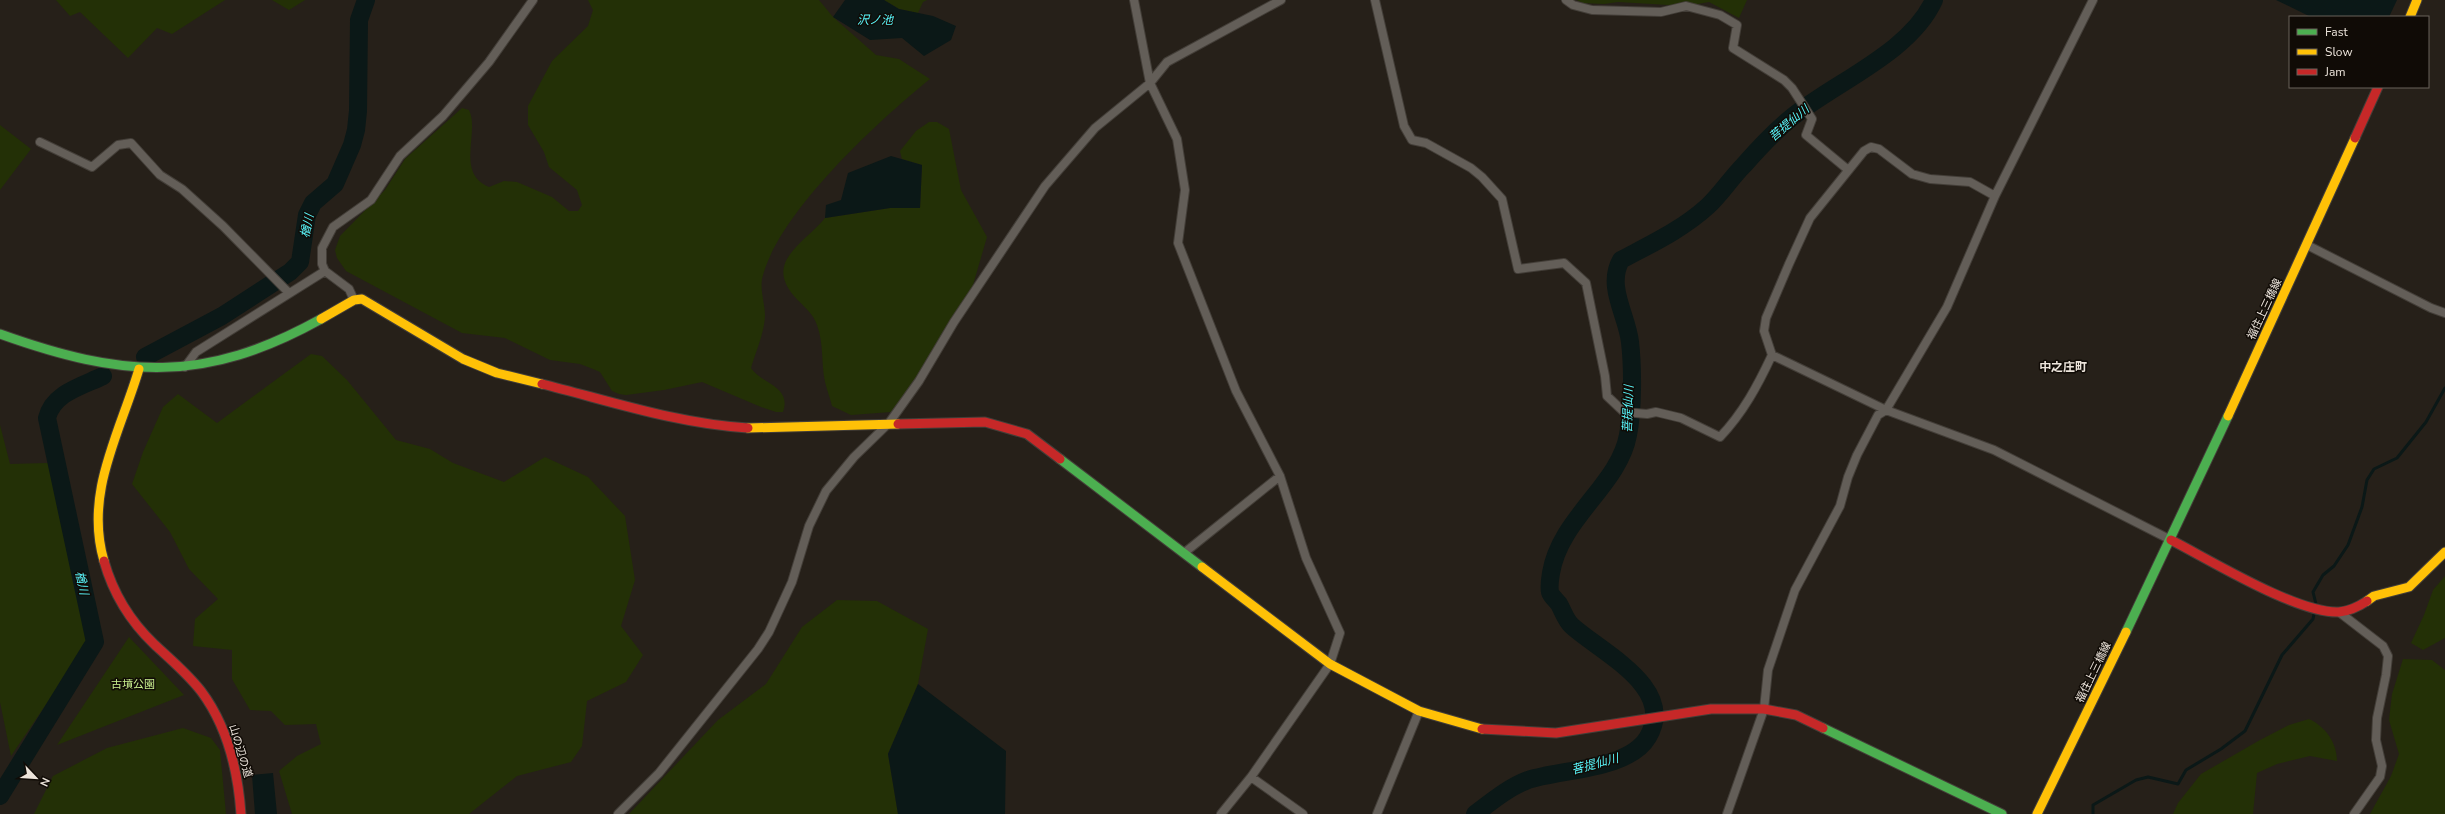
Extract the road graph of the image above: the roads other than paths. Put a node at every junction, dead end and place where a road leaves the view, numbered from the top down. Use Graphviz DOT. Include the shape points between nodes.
graph roads {
  1 [pos="533,0"];
  2 [pos="1134,0"];
  3 [pos="1281,0"];
  4 [pos="1375,0"];
  5 [pos="1566,0"];
  6 [pos="2093,0"];
  7 [pos="2417,0"];
  8 [pos="2410,16"];
  9 [pos="1150,83"];
  10 [pos="2378,88"];
  11 [pos="40,142"];
  12 [pos="1848,169"];
  13 [pos="1995,196"];
  14 [pos="2307,245"];
  15 [pos="325,271"];
  16 [pos="289,293"];
  17 [pos="354,300"];
  18 [pos="2445,313"];
  19 [pos="0,334"];
  20 [pos="1772,354"];
  21 [pos="185,367"];
  22 [pos="139,369"];
  23 [pos="1886,410"];
  24 [pos="889,423"];
  25 [pos="1280,476"];
  26 [pos="2171,540"];
  27 [pos="2445,552"];
  28 [pos="1184,553"];
  29 [pos="2339,612"];
  30 [pos="1330,664"];
  31 [pos="1764,709"];
  32 [pos="1419,711"];
  33 [pos="1250,778"];
  34 [pos="242,814"];
  35 [pos="618,814"];
  36 [pos="1221,814"];
  37 [pos="1303,814"];
  38 [pos="1377,814"];
  39 [pos="1728,814"];
  40 [pos="2002,814"];
  41 [pos="2037,814"];
  42 [pos="2354,814"];
  1 -- 15 [label="street" via="489,62 443,116 400,156 371,200 333,227 320,256"];
  2 -- 9 [label="street"];
  3 -- 9 [label="street" via="1166,62"];
  4 -- 20 [label="street" via="1404,126 1412,140 1426,143 1471,168 1502,199 1518,269 1564,263 1586,282 1606,376 1607,396 1624,412 1656,412 1681,418 1720,437 1733,424 1756,389"];
  5 -- 12 [label="street" via="1573,5 1592,10 1661,12 1686,6 1720,15 1737,25 1733,48 1784,80 1792,88 1812,119 1806,135"];
  6 -- 13 [label="street"];
  7 -- 8 [label="street"];
  9 -- 24 [label="street" via="1095,128 1045,186"];
  9 -- 25 [label="street" via="1177,139 1185,190 1178,243 1236,391"];
  10 -- 14 [label="street, 福住上三橋線"];
  11 -- 16 [label="street" via="92,167 118,145 131,143 160,175 182,189 223,226"];
  12 -- 13 [label="street" via="1871,147 1879,149 1912,174 1930,179 1970,182"];
  12 -- 20 [label="street" via="1810,218 1766,318 1764,331"];
  13 -- 23 [label="street" via="1946,307"];
  14 -- 18 [label="street"];
  14 -- 26 [label="street, 福住上三橋線"];
  15 -- 16 [label="street"];
  15 -- 17 [label="street" via="349,290"];
  16 -- 21 [label="street" via="196,352"];
  17 -- 21 [label="street" via="267,346 224,361"];
  17 -- 24 [label="street" via="362,299 375,305 463,359 497,372 680,419 717,426 752,428 820,428"];
  19 -- 22 [label="street" via="69,358"];
  20 -- 23 [label="street"];
  21 -- 22 [label="street"];
  22 -- 34 [label="street, 山の辺の道" via="105,462 98,489 97,520 102,556 112,586 128,616 182,669 206,699 225,731 239,785"];
  23 -- 26 [label="street" via="1994,450"];
  23 -- 31 [label="street" via="1878,415 1857,455 1840,506 1795,590 1768,670"];
  24 -- 28 [label="street" via="985,422 1027,434"];
  24 -- 35 [label="street" via="854,457 826,491 809,526 792,582 769,632 758,649 659,773"];
  25 -- 28 [label="street"];
  25 -- 30 [label="street" via="1306,558 1340,633"];
  26 -- 29 [label="street" via="2292,602"];
  26 -- 41 [label="street, 福住上三橋線"];
  27 -- 29 [label="street" via="2409,587 2374,596 2354,609"];
  28 -- 30 [label="street"];
  29 -- 42 [label="street" via="2384,646 2388,656 2377,718 2376,740 2382,766 2380,777"];
  30 -- 32 [label="street"];
  30 -- 33 [label="street"];
  31 -- 32 [label="street" via="1711,709 1556,733 1483,729"];
  31 -- 39 [label="street"];
  31 -- 40 [label="street" via="1796,715"];
  32 -- 38 [label="street"];
  33 -- 36 [label="street"];
  33 -- 37 [label="street"];
}
